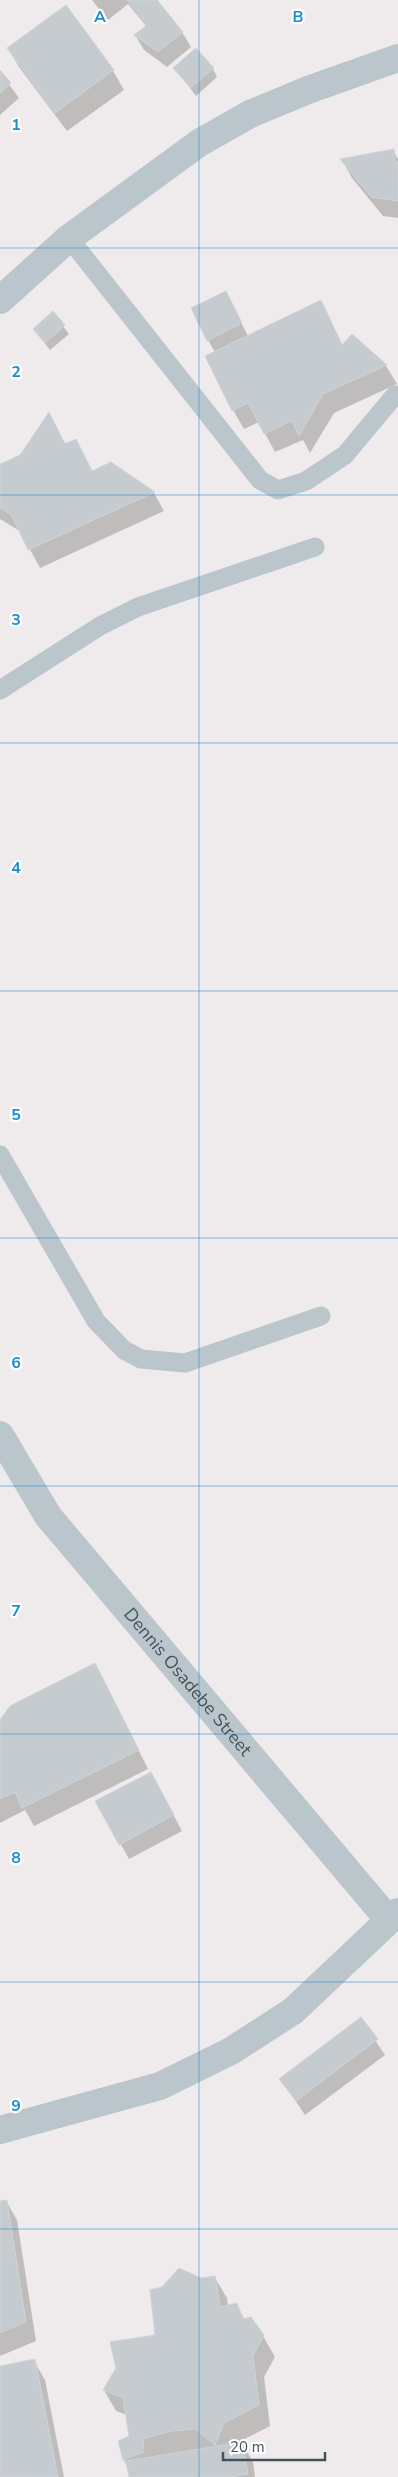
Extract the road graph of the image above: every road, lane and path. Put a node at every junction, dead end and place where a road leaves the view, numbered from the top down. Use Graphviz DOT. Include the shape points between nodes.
graph roads {
  1 [pos="398,58"];
  2 [pos="69,238"];
  3 [pos="0,300"];
  4 [pos="395,395"];
  5 [pos="315,547"];
  6 [pos="0,690"];
  7 [pos="0,1155"];
  8 [pos="321,1316"];
  9 [pos="0,1435"];
  10 [pos="393,1916"];
  11 [pos="0,2130"];
  1 -- 2 [label="street" via="308,90 242,119 200,143"];
  2 -- 3 [label="street"];
  2 -- 4 [label="lane" via="260,480 278,490 306,481 346,455"];
  5 -- 6 [label="lane" via="138,607 100,626"];
  7 -- 8 [label="lane" via="96,1321 124,1350 141,1359 185,1363"];
  9 -- 10 [label="street, Dennis Osadebe Street" via="48,1516"];
  10 -- 11 [label="street" via="293,2011 231,2051 160,2086"];
}
